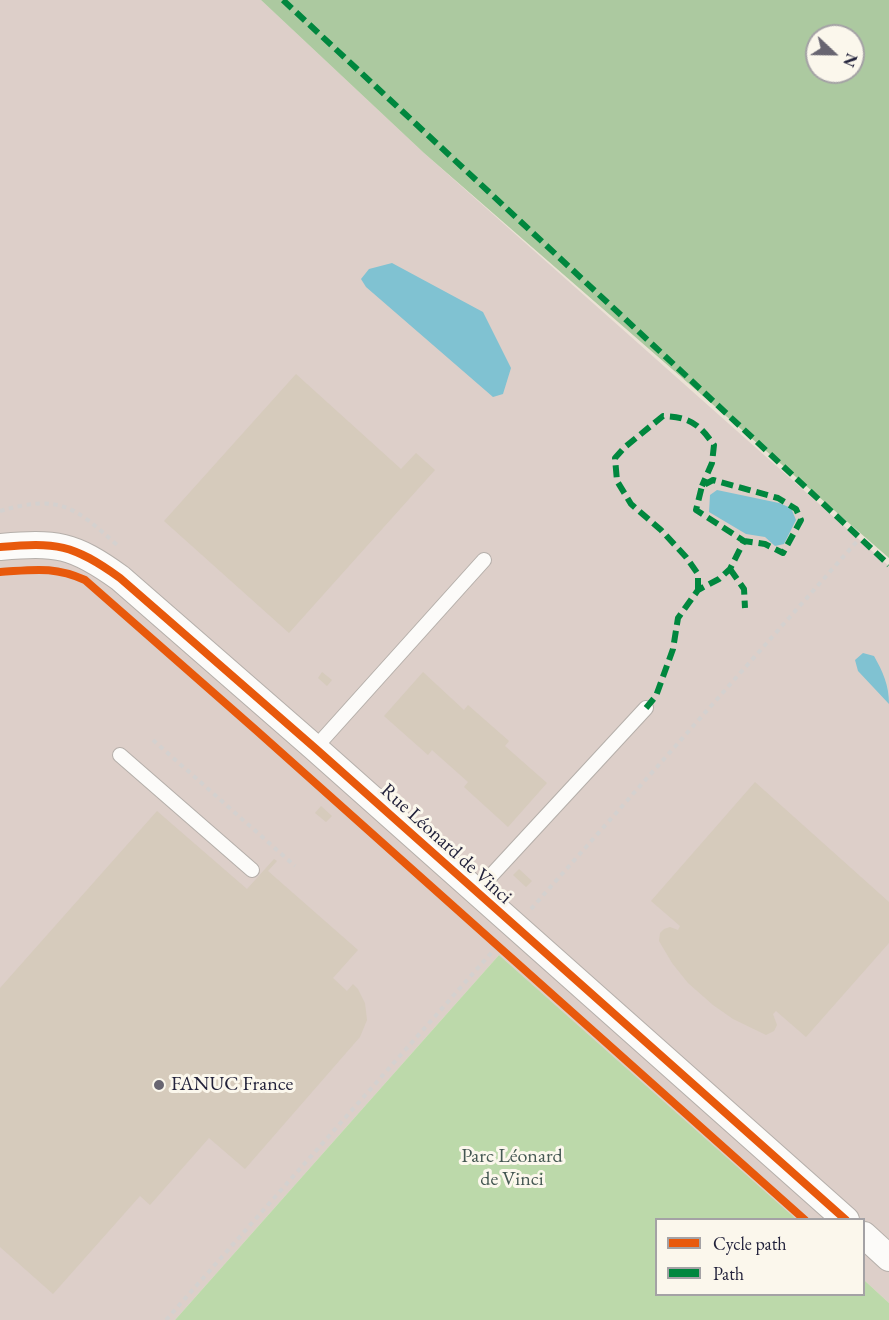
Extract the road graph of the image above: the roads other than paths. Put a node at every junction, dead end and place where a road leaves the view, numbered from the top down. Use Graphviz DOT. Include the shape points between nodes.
graph roads {
  1 [pos="0,547"];
  2 [pos="484,560"];
  3 [pos="646,708"];
  4 [pos="315,748"];
  5 [pos="120,755"];
  6 [pos="252,870"];
  7 [pos="476,892"];
  8 [pos="844,1218"];
  9 [pos="865,1236"];
  10 [pos="889,1258"];
  1 -- 4 [label="street, Rue Léonard de Vinci" via="56,545 79,552 105,567"];
  2 -- 4 [label="lane"];
  3 -- 7 [label="lane"];
  4 -- 7 [label="street, Rue Léonard de Vinci"];
  5 -- 6 [label="lane"];
  7 -- 8 [label="street, Rue Léonard de Vinci"];
  9 -- 10 [label="street"];
}
